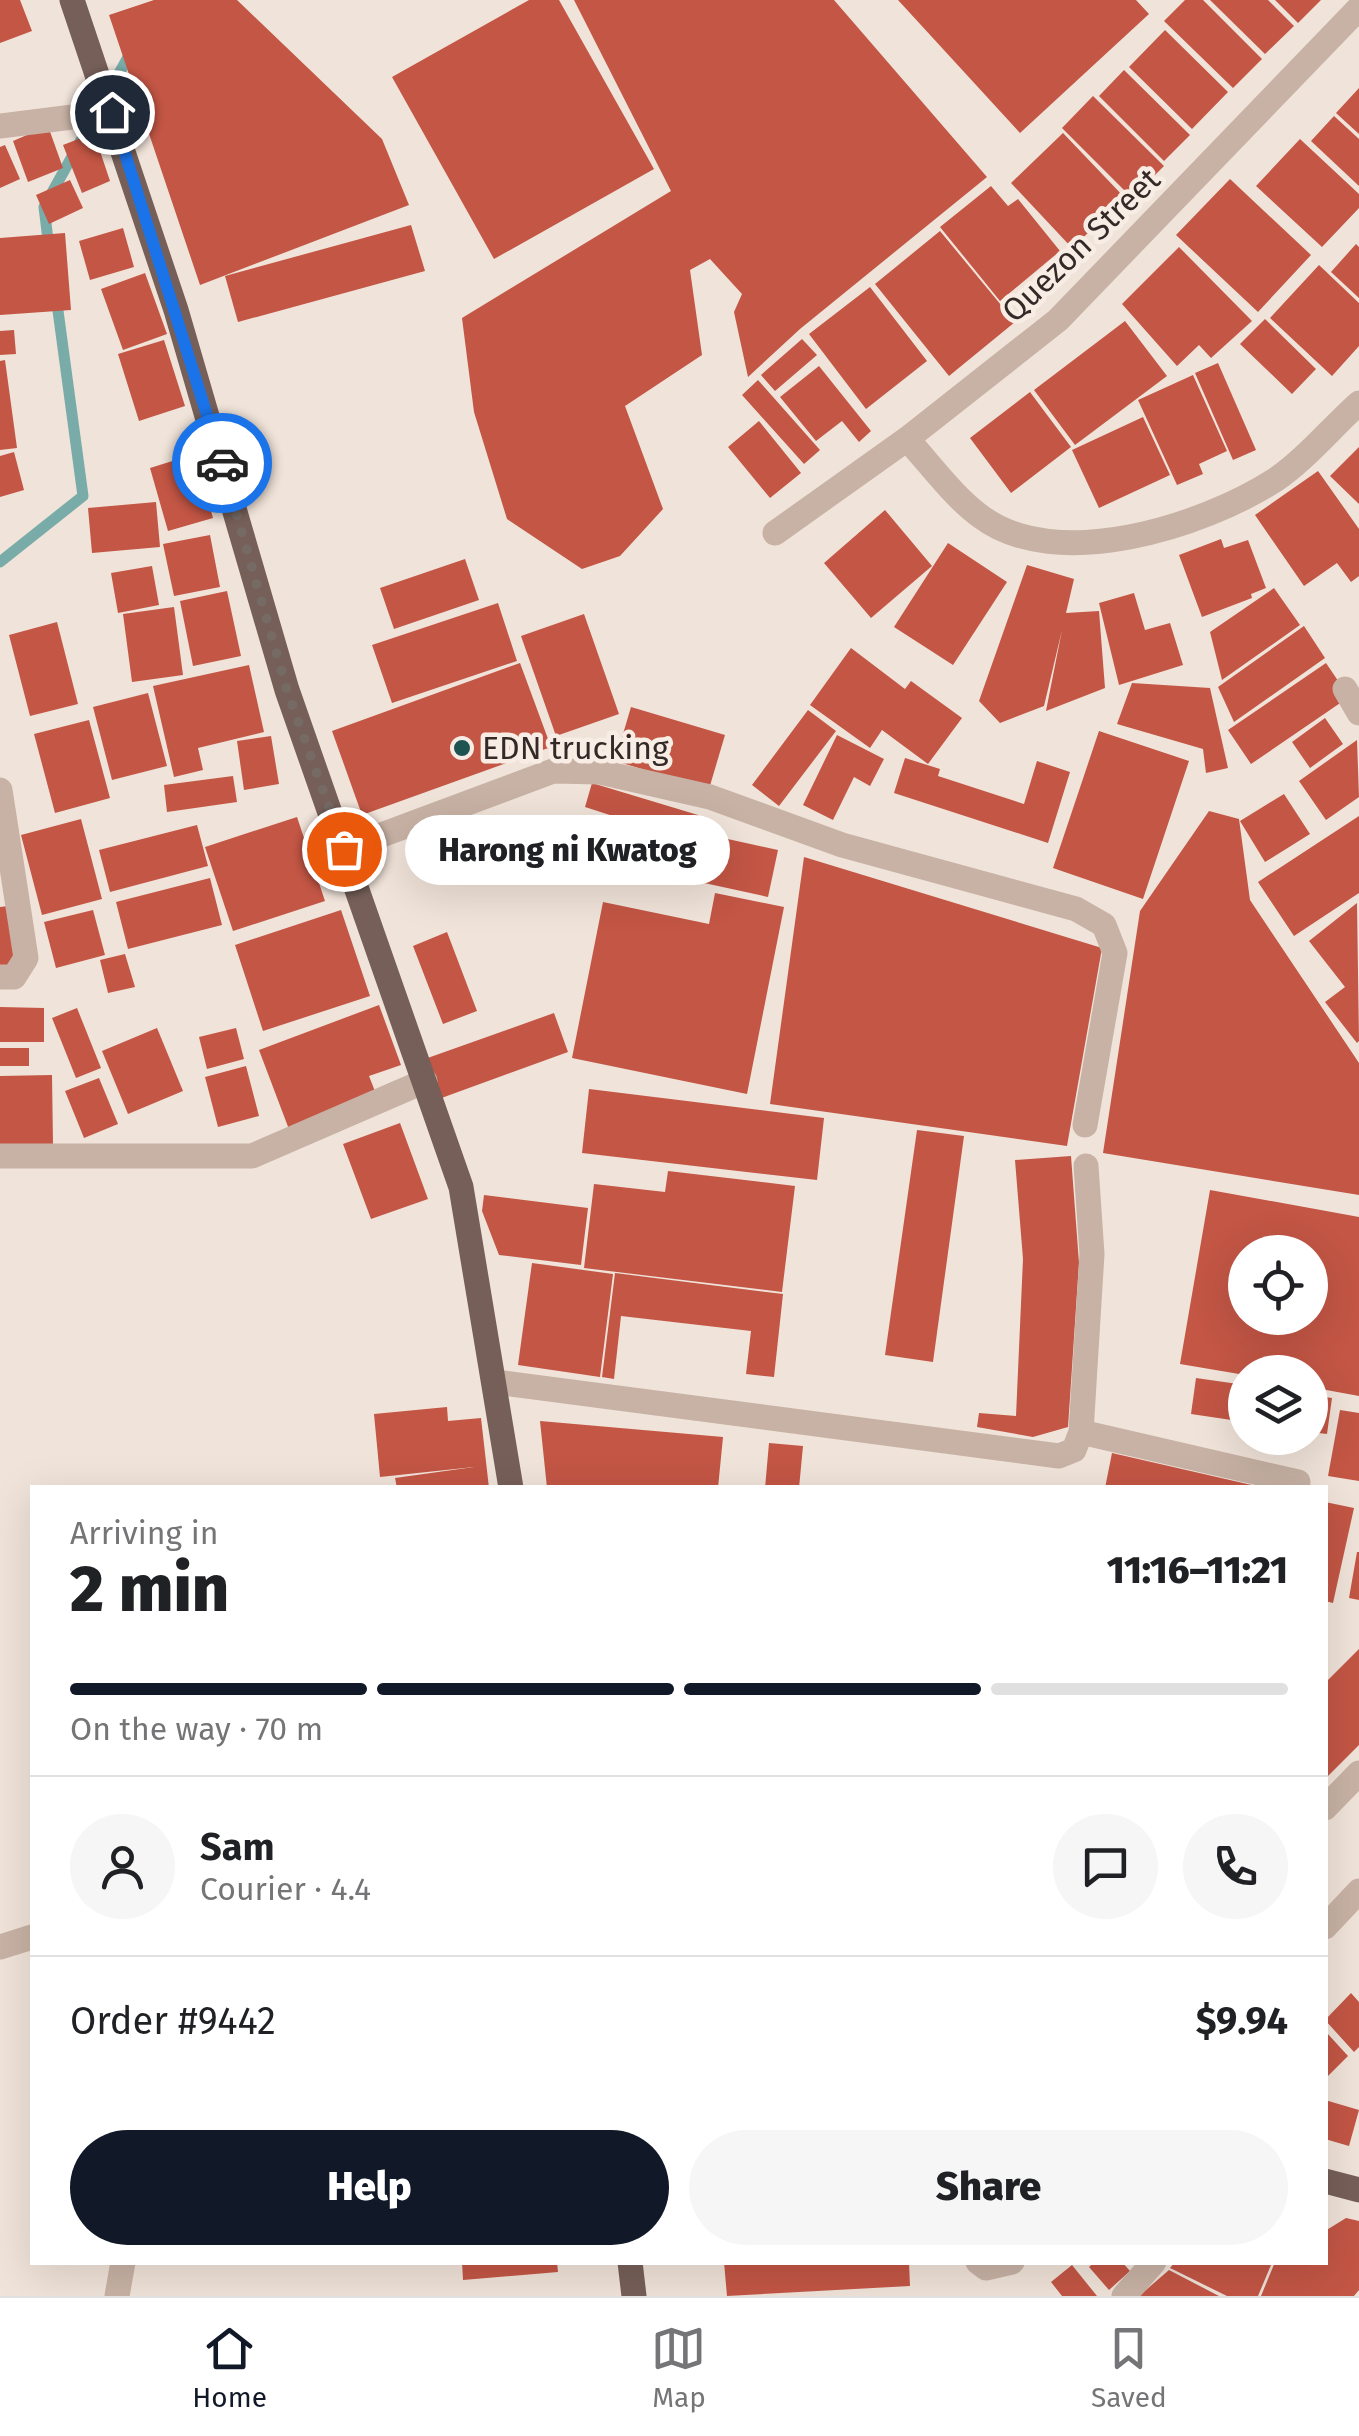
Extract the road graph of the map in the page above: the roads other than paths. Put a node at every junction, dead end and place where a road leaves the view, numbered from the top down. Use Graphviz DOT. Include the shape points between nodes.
graph roads {
  1 [pos="72,0"];
  2 [pos="1359,8"];
  3 [pos="112,112"];
  4 [pos="0,126"];
  5 [pos="1359,403"];
  6 [pos="907,439"];
  7 [pos="774,533"];
  8 [pos="1344,689"];
  9 [pos="1359,713"];
  10 [pos="0,790"];
  11 [pos="344,849"];
  12 [pos="0,977"];
  13 [pos="425,1081"];
  14 [pos="1085,1125"];
  15 [pos="0,1156"];
  16 [pos="1086,1166"];
  17 [pos="496,1382"];
  18 [pos="1081,1432"];
  19 [pos="1298,1482"];
  20 [pos="511,1485"];
  21 [pos="1359,1773"];
  22 [pos="1328,1805"];
  23 [pos="1359,1891"];
  24 [pos="1328,1924"];
  25 [pos="30,1938"];
  26 [pos="0,1947"];
  27 [pos="1328,2182"];
  28 [pos="1359,2190"];
  29 [pos="123,2265"];
  30 [pos="630,2265"];
  31 [pos="1151,2265"];
  32 [pos="117,2296"];
  33 [pos="634,2296"];
  34 [pos="1124,2296"];
  1 -- 3 [label="main road"];
  2 -- 6 [label="street, Quezon Street" via="1058,320"];
  3 -- 4 [label="street"];
  3 -- 11 [label="main road" via="287,690"];
  5 -- 6 [label="street" via="1279,478 1228,508 1146,535 1056,542 1017,534 981,517"];
  6 -- 7 [label="street, Quezon Street"];
  8 -- 9 [label="street"];
  10 -- 12 [label="street" via="26,958 14,977"];
  11 -- 13 [label="main road"];
  11 -- 14 [label="street" via="553,771 600,772 710,798 842,845 1076,910 1104,925 1115,953"];
  13 -- 15 [label="street" via="252,1156"];
  13 -- 17 [label="main road" via="461,1186"];
  16 -- 18 [label="street" via="1092,1254"];
  17 -- 18 [label="street" via="1060,1456 1074,1450"];
  17 -- 20 [label="main road"];
  18 -- 19 [label="street"];
  21 -- 22 [label="street"];
  23 -- 24 [label="street"];
  25 -- 26 [label="street"];
  27 -- 28 [label="main road"];
  29 -- 32 [label="street"];
  30 -- 33 [label="main road"];
  31 -- 34 [label="street"];
}
